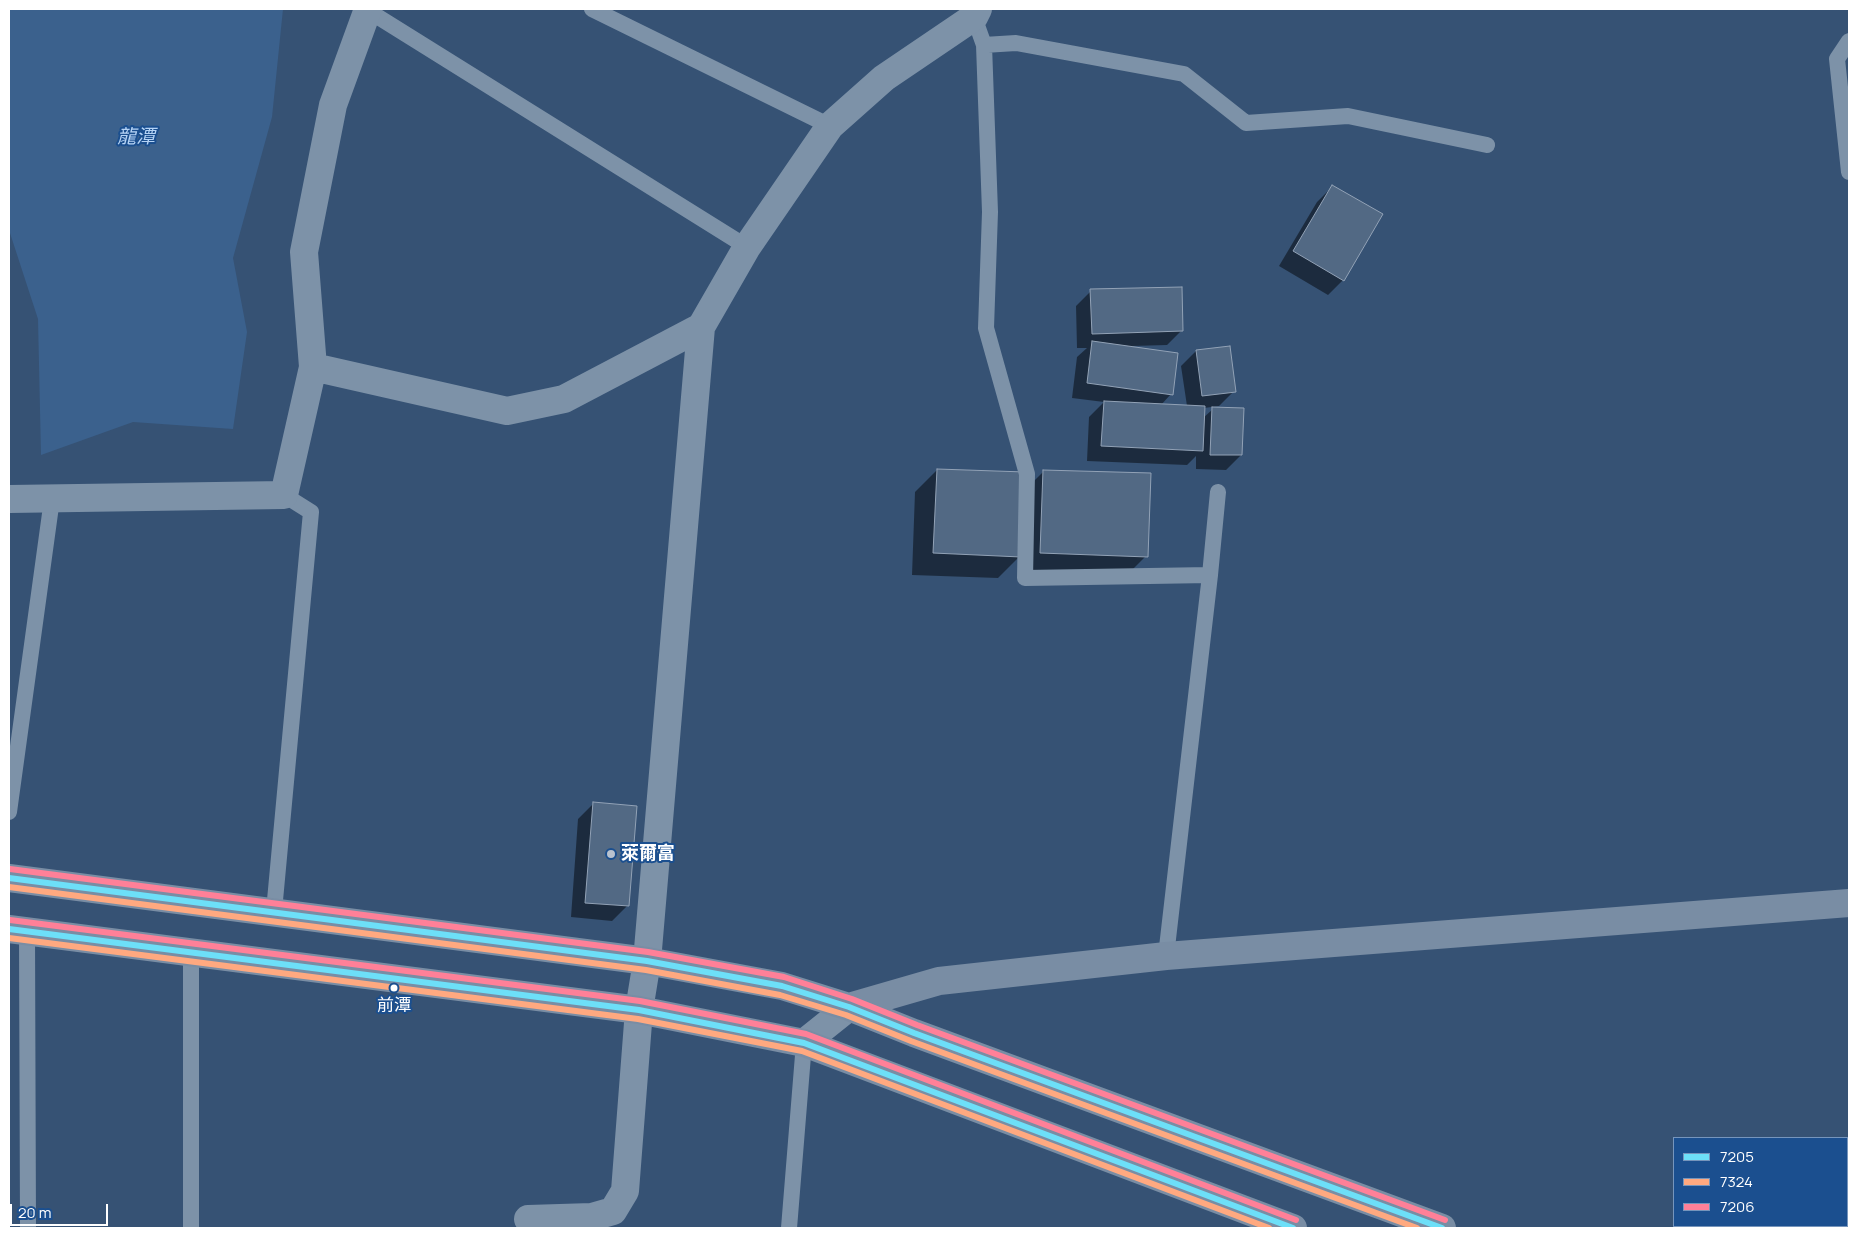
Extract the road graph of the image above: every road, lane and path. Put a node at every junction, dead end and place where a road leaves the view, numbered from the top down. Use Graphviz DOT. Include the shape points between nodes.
graph roads {
  1 [pos="592,9"];
  2 [pos="367,10"];
  3 [pos="976,13"];
  4 [pos="1849,41"];
  5 [pos="984,45"];
  6 [pos="830,126"];
  7 [pos="1487,146"];
  8 [pos="1849,172"];
  9 [pos="748,247"];
  10 [pos="701,327"];
  11 [pos="314,367"];
  12 [pos="1218,492"];
  13 [pos="284,495"];
  14 [pos="9,499"];
  15 [pos="52,500"];
  16 [pos="1210,575"];
  17 [pos="9,812"];
  18 [pos="9,878"];
  19 [pos="1849,903"];
  20 [pos="274,911"];
  21 [pos="18,930"];
  22 [pos="191,953"];
  23 [pos="1166,956"];
  24 [pos="646,961"];
  25 [pos="849,1007"];
  26 [pos="639,1010"];
  27 [pos="804,1043"];
  28 [pos="528,1219"];
  29 [pos="28,1228"];
  30 [pos="191,1228"];
  31 [pos="789,1228"];
  32 [pos="1293,1228"];
  33 [pos="1442,1228"];
  1 -- 6 [label="lane"];
  2 -- 9 [label="lane"];
  2 -- 11 [label="street" via="333,104 304,252"];
  3 -- 5 [label="lane"];
  3 -- 6 [label="street" via="884,78"];
  4 -- 8 [label="lane" via="1837,59"];
  5 -- 7 [label="lane" via="1016,43 1184,74 1246,123 1348,116"];
  5 -- 16 [label="lane" via="990,212 986,328 1027,474 1025,578"];
  6 -- 9 [label="street"];
  9 -- 10 [label="street"];
  10 -- 11 [label="street" via="564,399 507,411"];
  10 -- 24 [label="street"];
  11 -- 13 [label="street"];
  12 -- 16 [label="lane"];
  13 -- 15 [label="street"];
  13 -- 20 [label="lane" via="311,512"];
  14 -- 15 [label="street"];
  15 -- 17 [label="lane"];
  16 -- 23 [label="lane"];
  18 -- 20 [label="main road"];
  19 -- 23 [label="main road"];
  20 -- 24 [label="main road"];
  21 -- 22 [label="main road"];
  21 -- 29 [label="lane"];
  22 -- 26 [label="main road"];
  22 -- 30 [label="lane"];
  23 -- 25 [label="main road" via="939,981"];
  24 -- 25 [label="main road" via="782,986"];
  24 -- 26 [label="street"];
  25 -- 27 [label="street"];
  25 -- 33 [label="main road"];
  26 -- 27 [label="main road"];
  26 -- 28 [label="street" via="625,1191 613,1211 592,1217"];
  27 -- 31 [label="lane"];
  27 -- 32 [label="main road"];
}
